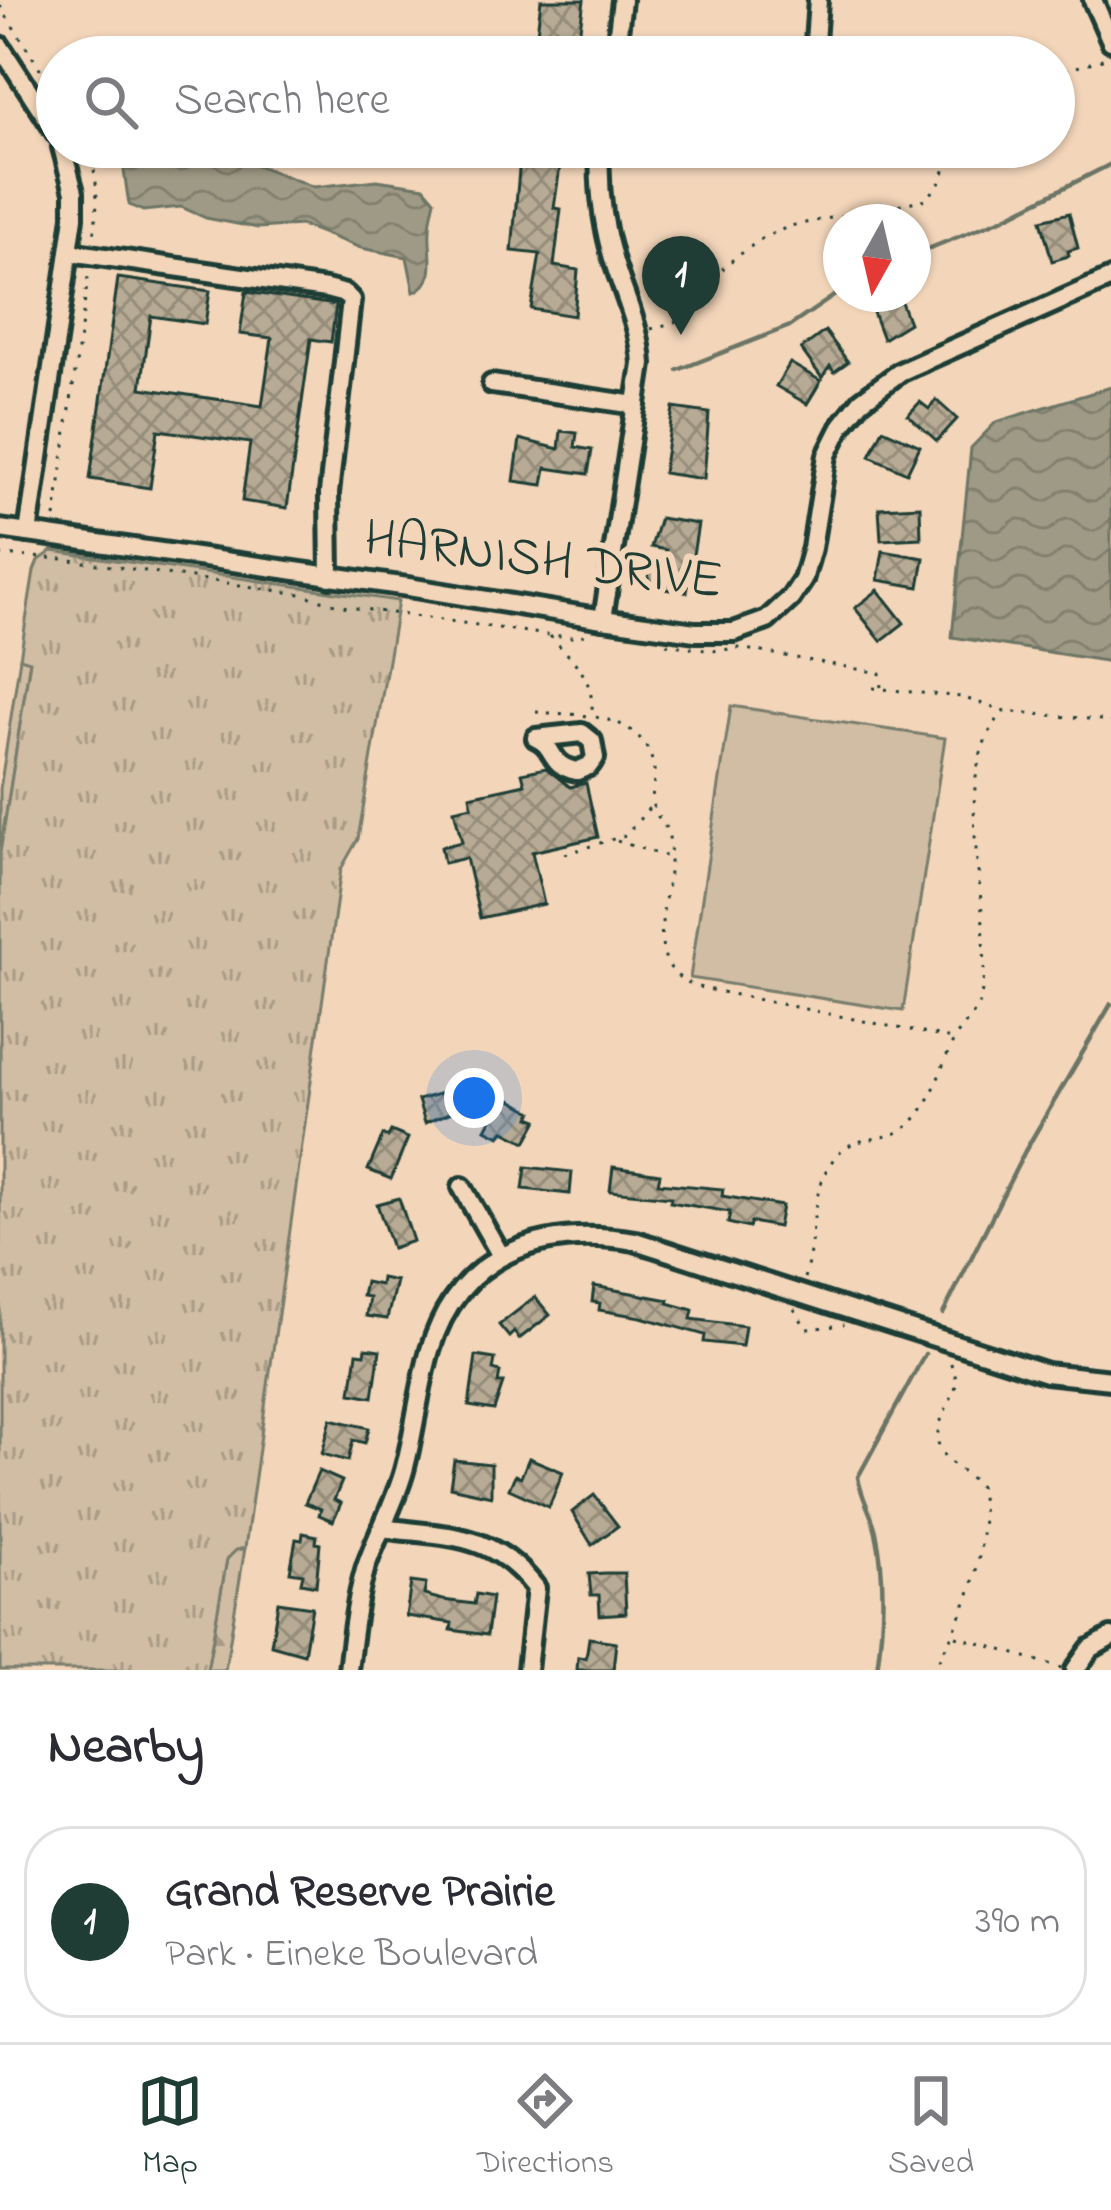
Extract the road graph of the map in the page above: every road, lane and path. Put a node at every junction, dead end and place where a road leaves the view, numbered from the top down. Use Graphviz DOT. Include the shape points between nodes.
graph roads {
  1 [pos="622,0"];
  2 [pos="818,0"];
  3 [pos="1093,0"];
  4 [pos="0,6"];
  5 [pos="618,36"];
  6 [pos="815,36"];
  7 [pos="1111,41"];
  8 [pos="0,46"];
  9 [pos="1111,57"];
  10 [pos="36,62"];
  11 [pos="1075,68"];
  12 [pos="36,102"];
  13 [pos="68,168"];
  14 [pos="94,168"];
  15 [pos="600,168"];
  16 [pos="945,168"];
  17 [pos="70,253"];
  18 [pos="91,255"];
  19 [pos="1111,278"];
  20 [pos="640,331"];
  21 [pos="492,384"];
  22 [pos="636,405"];
  23 [pos="55,518"];
  24 [pos="0,529"];
  25 [pos="28,533"];
  26 [pos="0,555"];
  27 [pos="330,577"];
  28 [pos="602,627"];
  29 [pos="548,634"];
  30 [pos="667,645"];
  31 [pos="873,688"];
  32 [pos="881,689"];
  33 [pos="1005,711"];
  34 [pos="536,712"];
  35 [pos="592,716"];
  36 [pos="1111,721"];
  37 [pos="652,806"];
  38 [pos="615,840"];
  39 [pos="566,854"];
  40 [pos="668,857"];
  41 [pos="954,1039"];
  42 [pos="462,1186"];
  43 [pos="501,1256"];
  44 [pos="797,1292"];
  45 [pos="848,1325"];
  46 [pos="939,1350"];
  47 [pos="1111,1380"];
  48 [pos="382,1528"];
  49 [pos="953,1635"];
  50 [pos="1111,1637"];
  51 [pos="348,1670"];
  52 [pos="527,1670"];
  53 [pos="933,1670"];
  54 [pos="1072,1670"];
  1 -- 5 [label="street"];
  2 -- 6 [label="street"];
  3 -- 7 [label="street"];
  4 -- 10 [label="path"];
  8 -- 12 [label="street"];
  9 -- 11 [label="path"];
  13 -- 17 [label="street"];
  14 -- 18 [label="path"];
  15 -- 20 [label="street" via="610,245"];
  16 -- 20 [label="path" via="927,199 790,226 744,250 679,321"];
  17 -- 18 [label="street"];
  17 -- 25 [label="street"];
  18 -- 23 [label="path"];
  18 -- 27 [label="street" via="326,289 351,300 329,494"];
  19 -- 28 [label="street, HARNISH DRIVE" via="900,372 861,401 826,455 802,580 767,620 718,634"];
  20 -- 22 [label="street"];
  21 -- 22 [label="street"];
  22 -- 28 [label="street"];
  24 -- 25 [label="street, HARNISH DRIVE"];
  25 -- 27 [label="street, HARNISH DRIVE"];
  26 -- 29 [label="path"];
  27 -- 28 [label="street, HARNISH DRIVE"];
  28 -- 29 [label="path"];
  29 -- 35 [label="path" via="592,688"];
  30 -- 32 [label="path" via="740,648 880,673"];
  31 -- 32 [label="path"];
  32 -- 33 [label="path" via="961,697"];
  33 -- 36 [label="path"];
  33 -- 41 [label="path" via="992,723 974,791 987,943 982,989 974,1016"];
  34 -- 35 [label="path"];
  35 -- 37 [label="path" via="626,726 649,751"];
  37 -- 38 [label="path"];
  37 -- 40 [label="path" via="667,828"];
  38 -- 39 [label="path"];
  38 -- 40 [label="path"];
  40 -- 41 [label="path" via="665,960 676,977"];
  41 -- 44 [label="path" via="933,1092 907,1127 850,1143 830,1165"];
  42 -- 43 [label="street"];
  43 -- 44 [label="street" via="551,1238 602,1235"];
  43 -- 48 [label="street" via="459,1293 439,1326 405,1469"];
  44 -- 45 [label="path" via="794,1312 807,1329"];
  44 -- 47 [label="street" via="1046,1373"];
  46 -- 49 [label="path" via="957,1381 937,1441 981,1496 976,1576"];
  48 -- 51 [label="street" via="365,1570"];
  48 -- 52 [label="street" via="483,1542 517,1564 536,1588"];
  49 -- 53 [label="path"];
  49 -- 54 [label="path"];
  50 -- 54 [label="street"];
}
